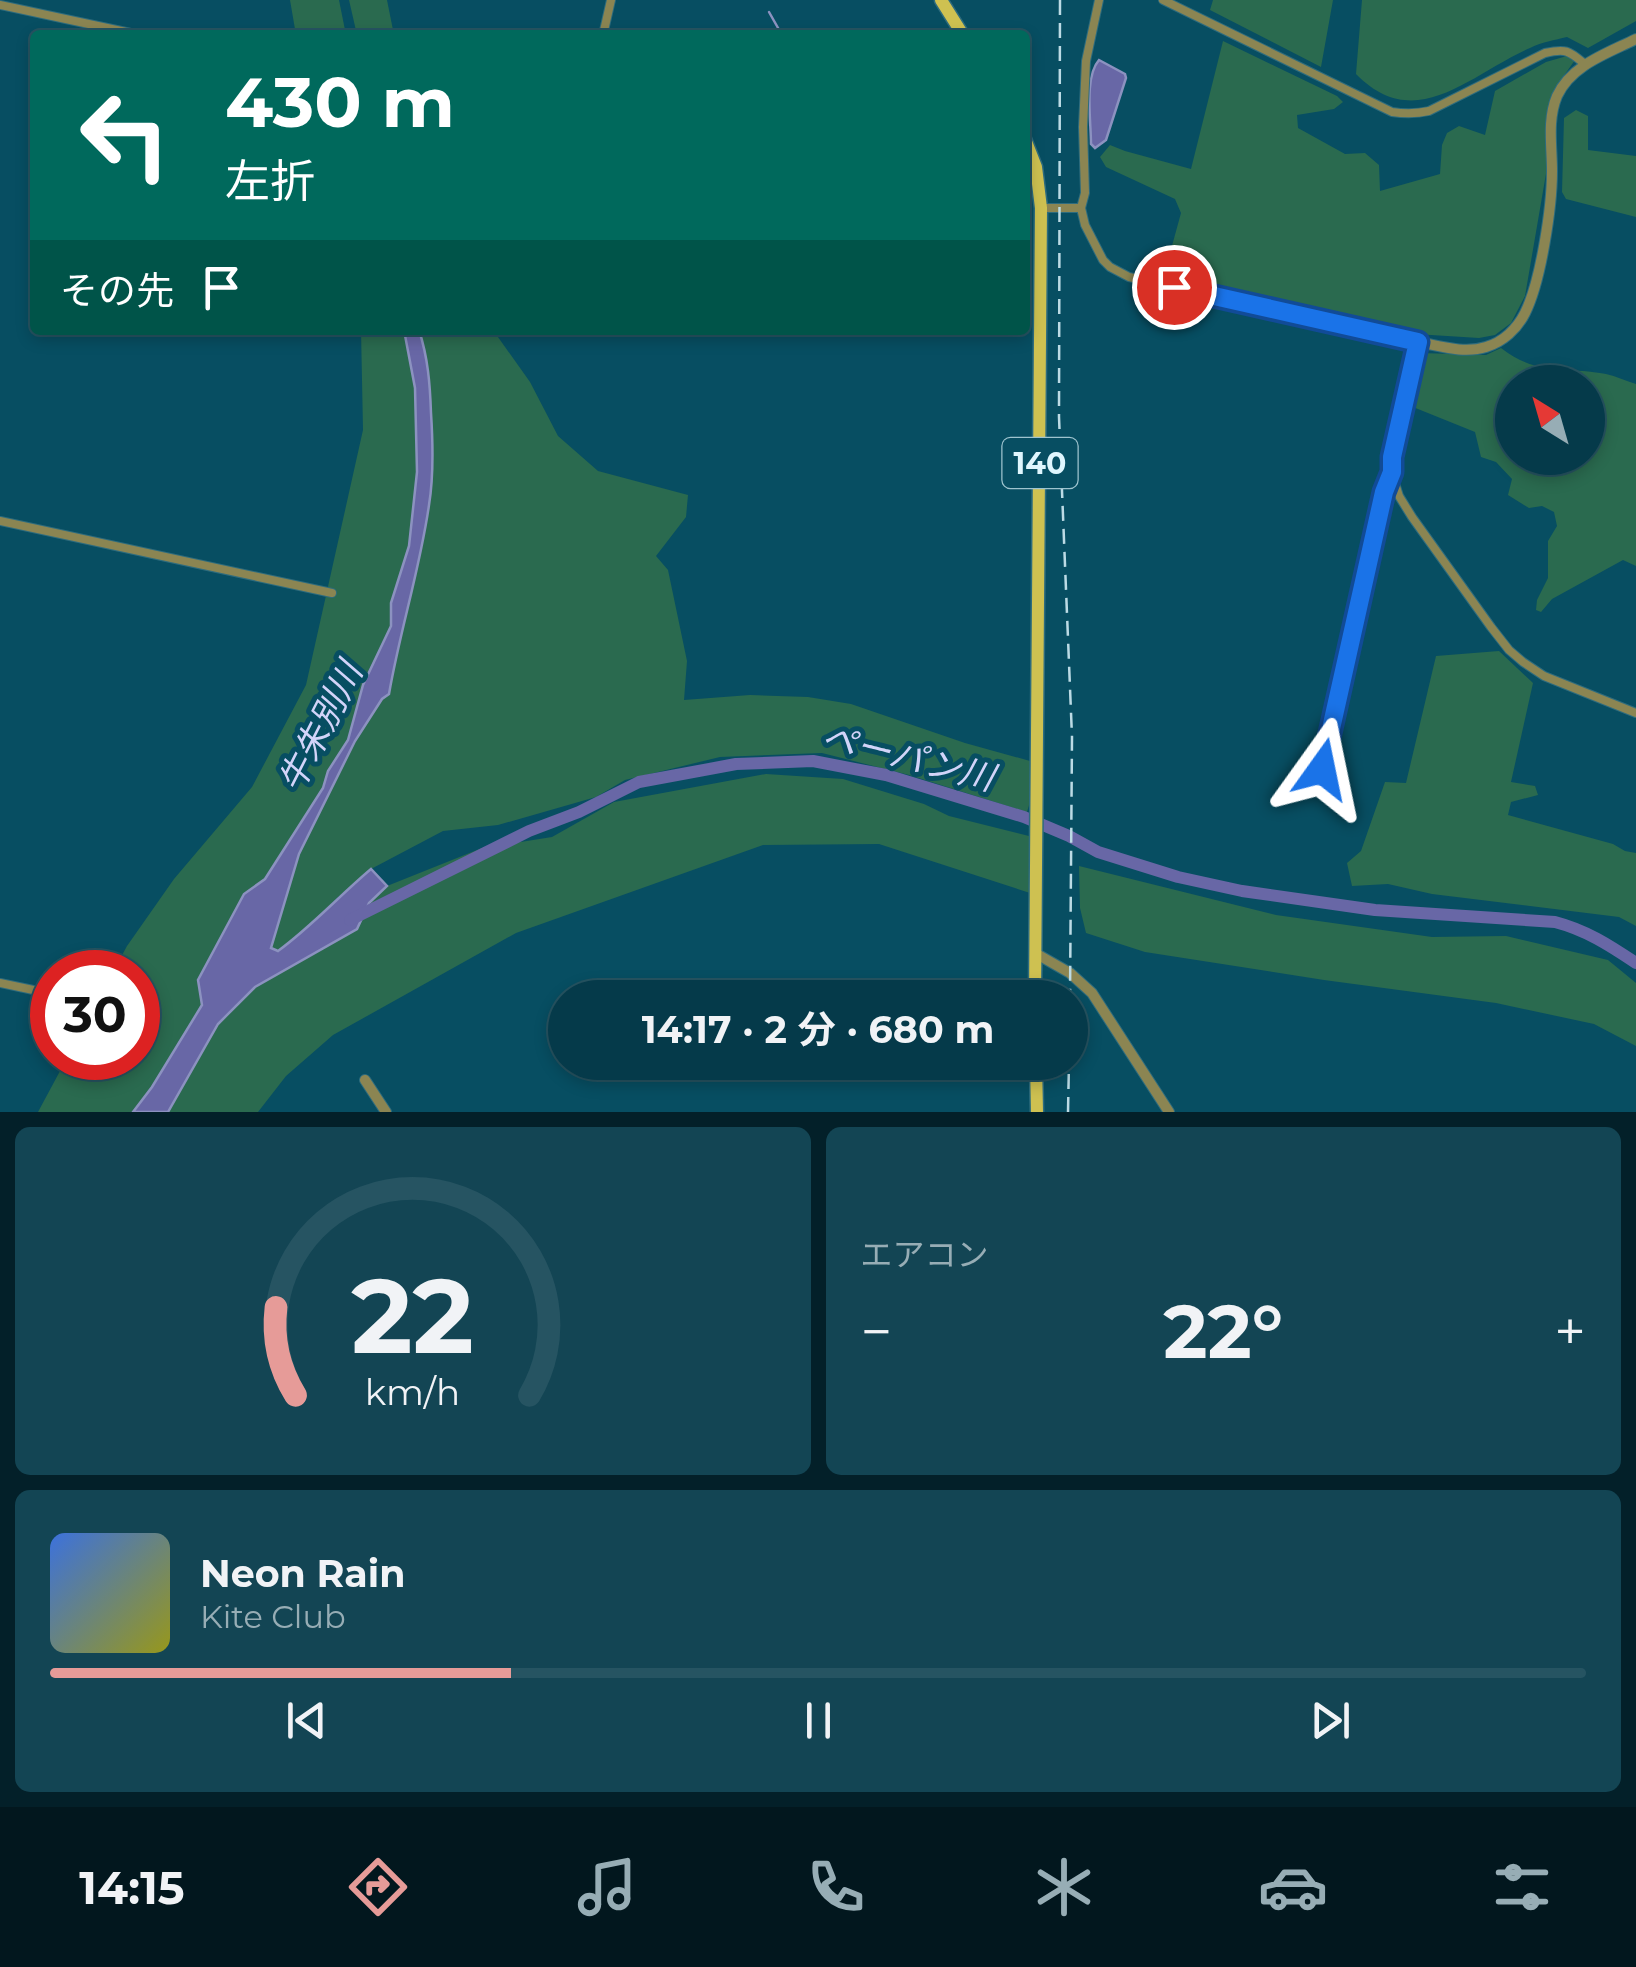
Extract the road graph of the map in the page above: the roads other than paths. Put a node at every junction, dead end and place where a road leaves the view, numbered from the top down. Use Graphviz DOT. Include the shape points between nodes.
graph roads {
  1 [pos="611,0"];
  2 [pos="941,0"];
  3 [pos="1099,0"];
  4 [pos="1163,0"];
  5 [pos="0,5"];
  6 [pos="117,30"];
  7 [pos="604,30"];
  8 [pos="960,30"];
  9 [pos="1636,40"];
  10 [pos="1586,65"];
  11 [pos="1030,152"];
  12 [pos="1041,208"];
  13 [pos="1080,208"];
  14 [pos="1418,342"];
  15 [pos="1392,472"];
  16 [pos="0,522"];
  17 [pos="332,593"];
  18 [pos="1636,712"];
  19 [pos="1322,769"];
  20 [pos="1035,953"];
  21 [pos="1035,980"];
  22 [pos="0,983"];
  23 [pos="30,989"];
  24 [pos="365,1080"];
  25 [pos="1036,1080"];
  26 [pos="386,1112"];
  27 [pos="1037,1112"];
  28 [pos="1169,1112"];
  1 -- 7 [label="street"];
  2 -- 8 [label="main road"];
  3 -- 13 [label="street" via="1086,61"];
  4 -- 10 [label="street" via="1404,114 1429,110 1545,52 1572,52"];
  5 -- 6 [label="street"];
  9 -- 10 [label="street"];
  10 -- 14 [label="street" via="1563,85 1552,110 1550,206 1525,314 1507,336 1483,348"];
  11 -- 12 [label="main road, 140"];
  12 -- 13 [label="street"];
  12 -- 20 [label="main road, 140"];
  13 -- 14 [label="street" via="1103,260 1121,274"];
  14 -- 15 [label="street"];
  15 -- 18 [label="street" via="1412,517 1509,650 1544,676"];
  15 -- 19 [label="street"];
  16 -- 17 [label="street"];
  20 -- 21 [label="main road, 140"];
  20 -- 28 [label="street" via="1092,993"];
  22 -- 23 [label="street"];
  24 -- 26 [label="street"];
  25 -- 27 [label="main road"];
}
